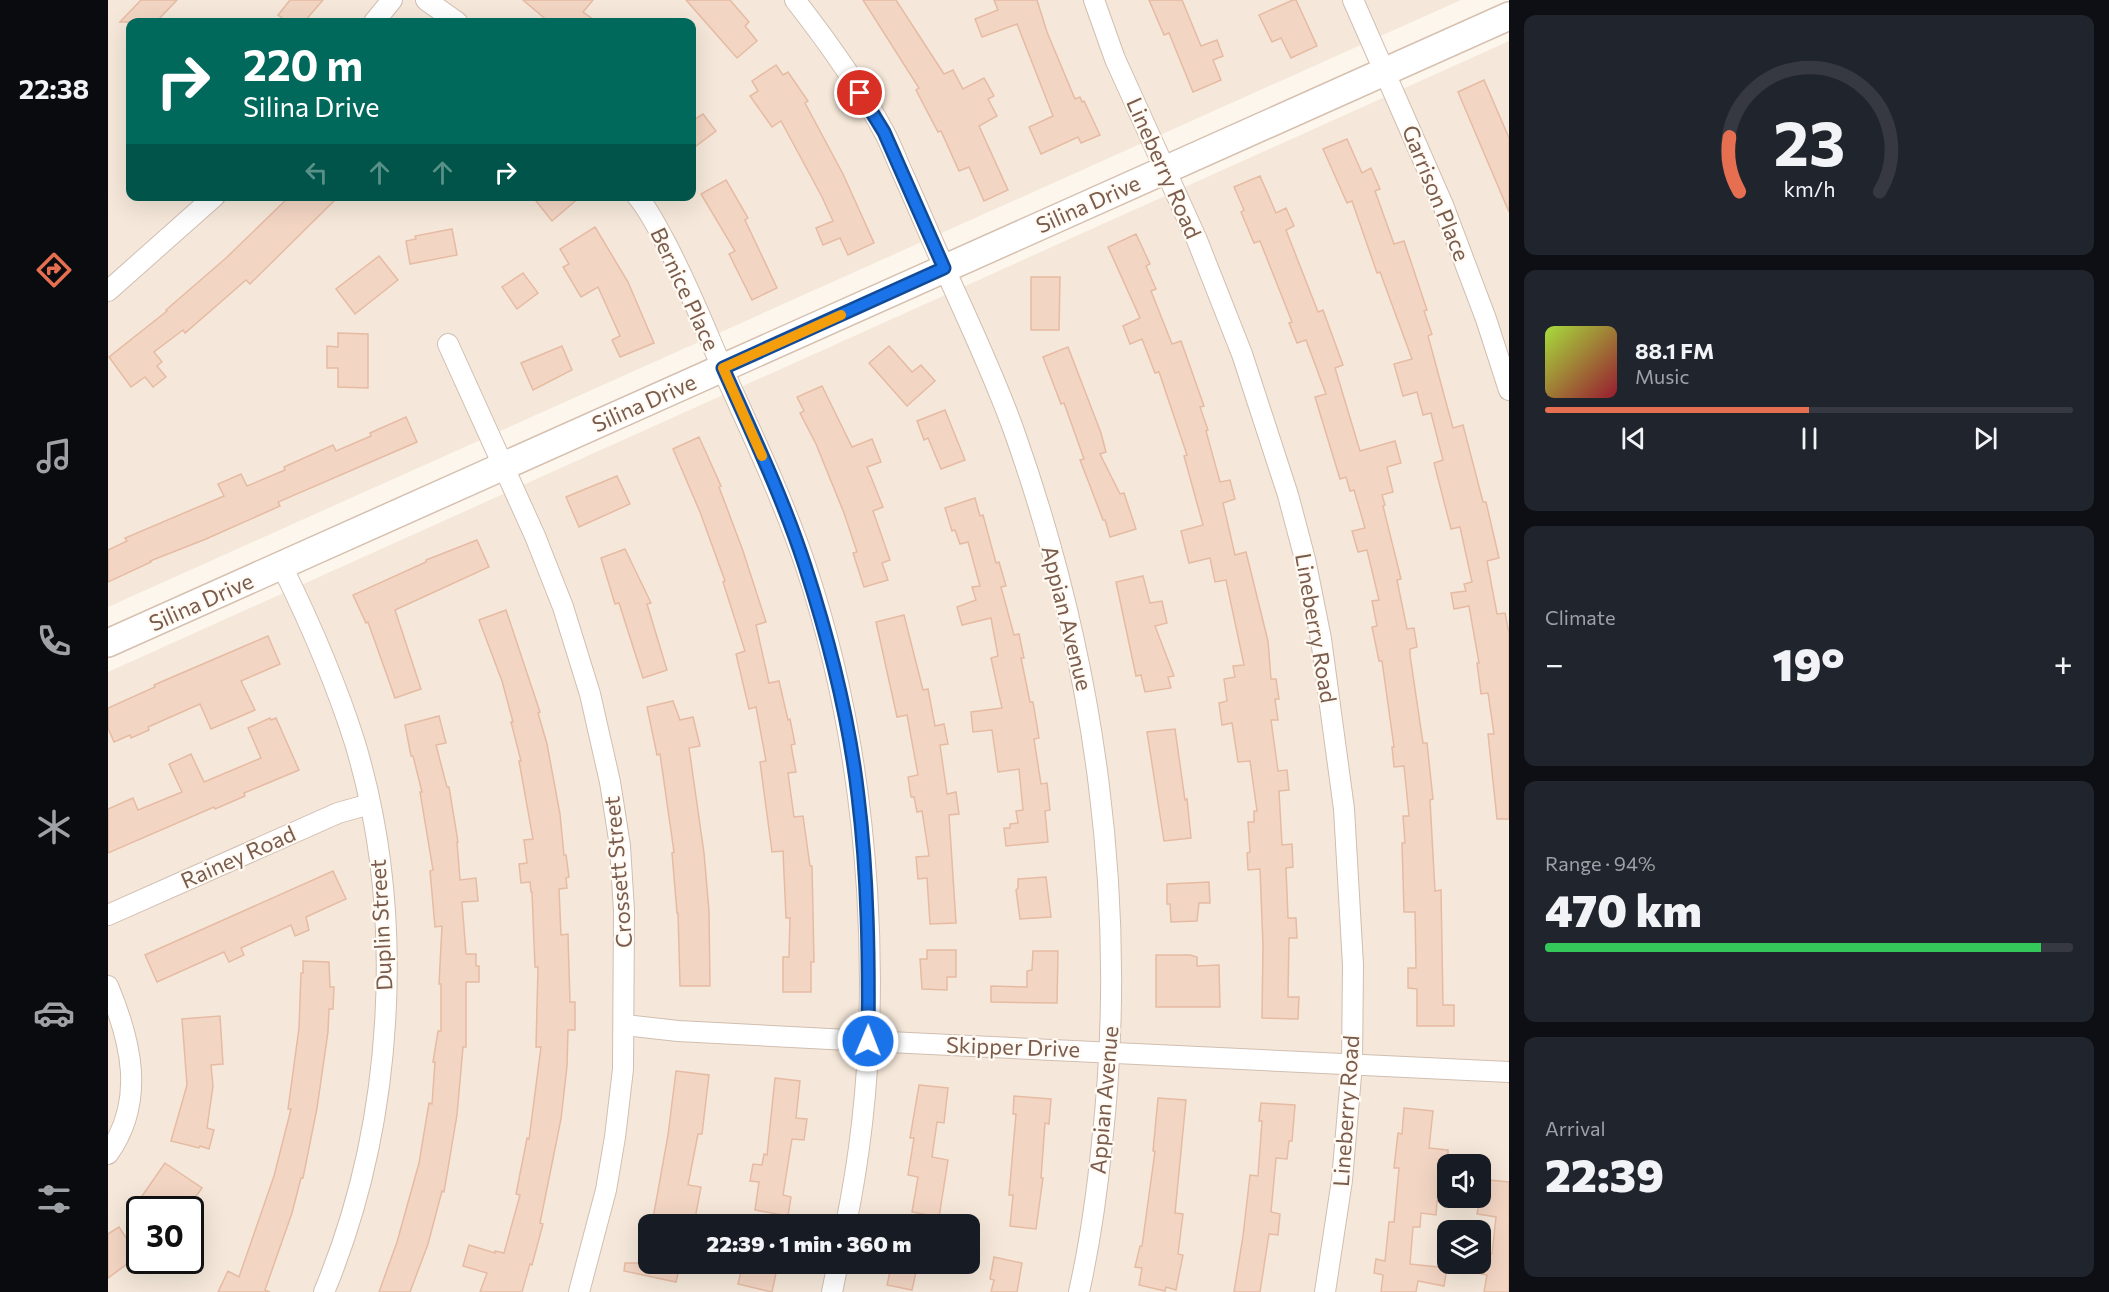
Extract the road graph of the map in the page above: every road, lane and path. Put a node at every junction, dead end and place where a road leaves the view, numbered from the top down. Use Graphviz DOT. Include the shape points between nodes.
graph roads {
  1 [pos="392,0"];
  2 [pos="426,0"];
  3 [pos="795,0"];
  4 [pos="1094,0"];
  5 [pos="1353,0"];
  6 [pos="1509,16"];
  7 [pos="377,18"];
  8 [pos="451,18"];
  9 [pos="1385,71"];
  10 [pos="1166,169"];
  11 [pos="209,201"];
  12 [pos="641,201"];
  13 [pos="944,268"];
  14 [pos="108,291"];
  15 [pos="448,345"];
  16 [pos="723,368"];
  17 [pos="1509,390"];
  18 [pos="503,467"];
  19 [pos="282,566"];
  20 [pos="108,643"];
  21 [pos="370,804"];
  22 [pos="108,915"];
  23 [pos="108,986"];
  24 [pos="625,1025"];
  25 [pos="868,1041"];
  26 [pos="1110,1052"];
  27 [pos="1352,1064"];
  28 [pos="1509,1072"];
  29 [pos="108,1154"];
  30 [pos="848,1214"];
  31 [pos="836,1274"];
  32 [pos="324,1292"];
  33 [pos="579,1292"];
  34 [pos="832,1292"];
  35 [pos="1079,1292"];
  36 [pos="1325,1292"];
  1 -- 7 [label="street"];
  2 -- 8 [label="street"];
  3 -- 13 [label="street, Appian Avenue" via="836,54 884,132"];
  4 -- 10 [label="street, Lineberry Road" via="1115,59"];
  5 -- 9 [label="street, Garrison Place"];
  6 -- 9 [label="street, Silina Drive"];
  9 -- 10 [label="street, Silina Drive"];
  9 -- 17 [label="street, Garrison Place" via="1443,205"];
  10 -- 13 [label="street, Silina Drive"];
  10 -- 27 [label="street, Lineberry Road" via="1242,354 1305,559 1321,639 1344,809 1353,965"];
  11 -- 14 [label="street"];
  12 -- 16 [label="street, Bernice Place" via="678,265"];
  13 -- 16 [label="street, Silina Drive"];
  13 -- 26 [label="street, Appian Avenue" via="1013,430 1049,540 1087,699 1101,789 1111,910"];
  15 -- 18 [label="street, Crossett Street"];
  16 -- 18 [label="street, Silina Drive"];
  16 -- 25 [label="street, Bernice Place" via="778,490 805,564 828,640 845,717 858,795 866,884"];
  18 -- 19 [label="street, Silina Drive"];
  18 -- 24 [label="street, Crossett Street" via="563,607 590,694 610,782 620,846"];
  19 -- 20 [label="street, Silina Drive"];
  19 -- 21 [label="street, Duplin Street" via="335,687 355,743"];
  21 -- 22 [label="street, Rainey Road" via="338,813"];
  21 -- 32 [label="street, Duplin Street" via="382,879 386,943 380,1073 356,1197"];
  23 -- 29 [label="street" via="132,1067 125,1121"];
  24 -- 25 [label="street, Skipper Drive"];
  24 -- 33 [label="street, Crossett Street" via="623,1069 606,1190"];
  25 -- 26 [label="street, Skipper Drive"];
  25 -- 30 [label="street, Bernice Place" via="864,1114"];
  26 -- 27 [label="street, Skipper Drive"];
  26 -- 35 [label="street, Appian Avenue" via="1097,1192"];
  27 -- 28 [label="street, Skipper Drive"];
  27 -- 36 [label="street, Lineberry Road" via="1341,1190"];
  31 -- 34 [label="street"];
}
